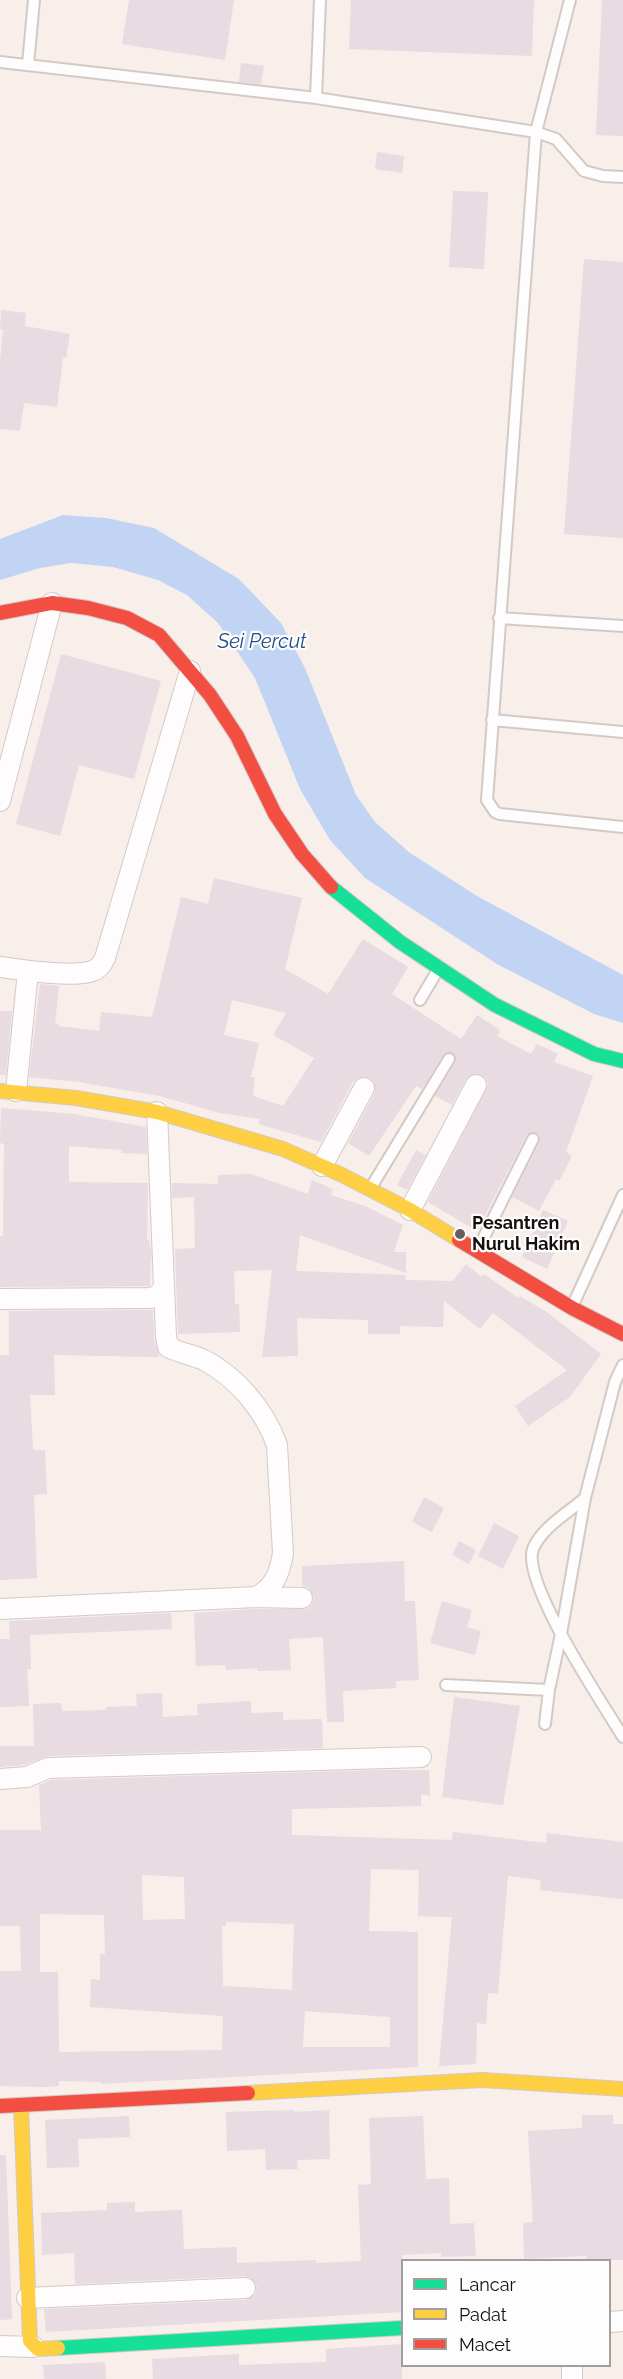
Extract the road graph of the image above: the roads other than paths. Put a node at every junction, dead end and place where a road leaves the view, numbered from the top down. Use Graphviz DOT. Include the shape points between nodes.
graph roads {
  1 [pos="34,0"];
  2 [pos="320,0"];
  3 [pos="570,0"];
  4 [pos="0,62"];
  5 [pos="28,64"];
  6 [pos="316,98"];
  7 [pos="536,132"];
  8 [pos="623,177"];
  9 [pos="52,603"];
  10 [pos="0,613"];
  11 [pos="499,618"];
  12 [pos="623,626"];
  13 [pos="190,671"];
  14 [pos="492,720"];
  15 [pos="623,732"];
  16 [pos="0,801"];
  17 [pos="623,827"];
  18 [pos="0,967"];
  19 [pos="439,968"];
  20 [pos="28,971"];
  21 [pos="420,1000"];
  22 [pos="449,1059"];
  23 [pos="623,1061"];
  24 [pos="476,1085"];
  25 [pos="364,1088"];
  26 [pos="8,1091"];
  27 [pos="158,1112"];
  28 [pos="532,1139"];
  29 [pos="322,1166"];
  30 [pos="370,1189"];
  31 [pos="623,1195"];
  32 [pos="410,1210"];
  33 [pos="476,1252"];
  34 [pos="164,1287"];
  35 [pos="0,1299"];
  36 [pos="572,1308"];
  37 [pos="623,1334"];
  38 [pos="623,1365"];
  39 [pos="585,1498"];
  40 [pos="256,1597"];
  41 [pos="302,1598"];
  42 [pos="0,1609"];
  43 [pos="561,1634"];
  44 [pos="446,1685"];
  45 [pos="549,1690"];
  46 [pos="545,1724"];
  47 [pos="623,1737"];
  48 [pos="421,1757"];
  49 [pos="0,1779"];
  50 [pos="623,2089"];
  51 [pos="21,2105"];
  52 [pos="0,2106"];
  53 [pos="245,2288"];
  54 [pos="27,2298"];
  55 [pos="401,2328"];
  56 [pos="0,2346"];
  57 [pos="34,2347"];
  1 -- 5 [label="lane"];
  2 -- 6 [label="lane"];
  3 -- 7 [label="lane"];
  4 -- 5 [label="lane"];
  5 -- 6 [label="lane"];
  6 -- 7 [label="lane"];
  7 -- 8 [label="lane" via="556,139 584,171"];
  7 -- 11 [label="lane"];
  9 -- 10 [label="street"];
  9 -- 13 [label="street" via="128,618 159,635"];
  9 -- 16 [label="street"];
  11 -- 12 [label="lane"];
  11 -- 14 [label="lane"];
  13 -- 19 [label="street" via="237,736 275,814 302,854 333,889"];
  13 -- 20 [label="street" via="105,958 93,971 82,973"];
  14 -- 15 [label="lane"];
  14 -- 17 [label="lane" via="487,800 495,812"];
  18 -- 20 [label="street"];
  19 -- 21 [label="lane"];
  19 -- 23 [label="street" via="495,1005 594,1054"];
  20 -- 26 [label="street"];
  22 -- 30 [label="lane"];
  24 -- 32 [label="street"];
  25 -- 29 [label="street"];
  26 -- 27 [label="street"];
  27 -- 29 [label="street" via="283,1149"];
  27 -- 34 [label="street"];
  28 -- 33 [label="lane"];
  29 -- 30 [label="street"];
  30 -- 32 [label="street"];
  31 -- 36 [label="lane"];
  32 -- 33 [label="street"];
  33 -- 36 [label="street"];
  34 -- 35 [label="street" via="157,1297 148,1298"];
  34 -- 40 [label="street" via="168,1347 201,1359 229,1378 262,1412 277,1445 283,1553 280,1570 267,1592"];
  36 -- 37 [label="street"];
  38 -- 39 [label="lane" via="615,1382"];
  39 -- 43 [label="lane"];
  39 -- 43 [label="lane" via="546,1531 532,1550 534,1575"];
  40 -- 41 [label="street"];
  40 -- 42 [label="street"];
  43 -- 45 [label="lane"];
  43 -- 47 [label="lane"];
  44 -- 45 [label="lane"];
  45 -- 46 [label="lane"];
  48 -- 49 [label="street" via="48,1768 27,1777"];
  50 -- 51 [label="street" via="483,2080"];
  51 -- 52 [label="street"];
  51 -- 54 [label="street"];
  53 -- 54 [label="street"];
  54 -- 57 [label="street" via="30,2341"];
  55 -- 57 [label="street" via="44,2350"];
  56 -- 57 [label="street"];
}
